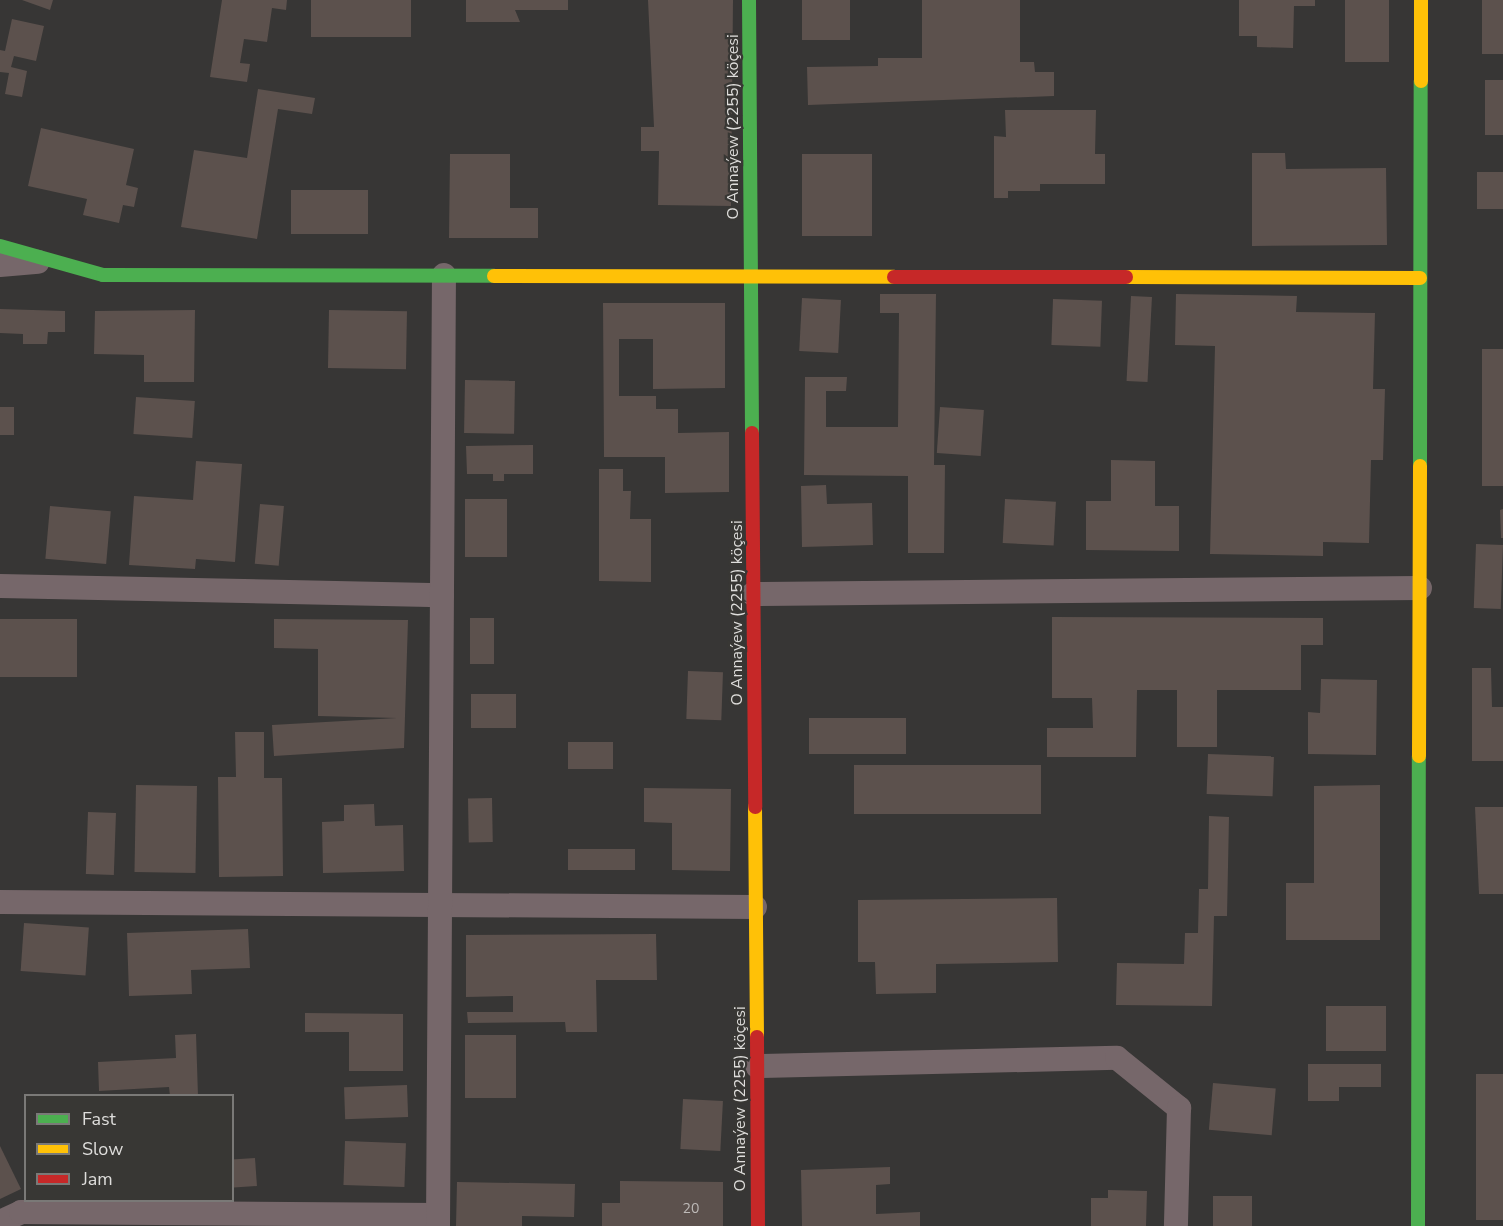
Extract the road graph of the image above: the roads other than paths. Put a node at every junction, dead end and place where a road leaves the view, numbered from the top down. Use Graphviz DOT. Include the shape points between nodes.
graph roads {
  1 [pos="749,0"];
  2 [pos="1421,0"];
  3 [pos="0,246"];
  4 [pos="52,261"];
  5 [pos="0,265"];
  6 [pos="751,274"];
  7 [pos="444,275"];
  8 [pos="1420,278"];
  9 [pos="0,586"];
  10 [pos="1420,588"];
  11 [pos="753,594"];
  12 [pos="442,595"];
  13 [pos="0,902"];
  14 [pos="440,906"];
  15 [pos="755,907"];
  16 [pos="756,1066"];
  17 [pos="438,1221"];
  18 [pos="0,1222"];
  19 [pos="758,1226"];
  20 [pos="1176,1226"];
  21 [pos="1418,1226"];
  1 -- 6 [label="street, O Annaýew (2255) köçesi"];
  2 -- 8 [label="street"];
  3 -- 4 [label="street"];
  4 -- 5 [label="street"];
  4 -- 7 [label="street" via="103,275"];
  6 -- 7 [label="street"];
  6 -- 8 [label="street"];
  6 -- 11 [label="street, O Annaýew (2255) köçesi"];
  7 -- 12 [label="street"];
  8 -- 10 [label="street"];
  9 -- 12 [label="street"];
  10 -- 11 [label="street"];
  10 -- 21 [label="street"];
  11 -- 15 [label="street, O Annaýew (2255) köçesi"];
  12 -- 14 [label="street"];
  13 -- 14 [label="street"];
  14 -- 15 [label="street"];
  14 -- 17 [label="street"];
  15 -- 16 [label="street, O Annaýew (2255) köçesi"];
  16 -- 19 [label="street, O Annaýew (2255) köçesi"];
  16 -- 20 [label="street" via="1118,1058 1179,1108"];
  17 -- 18 [label="street" via="21,1212"];
}
